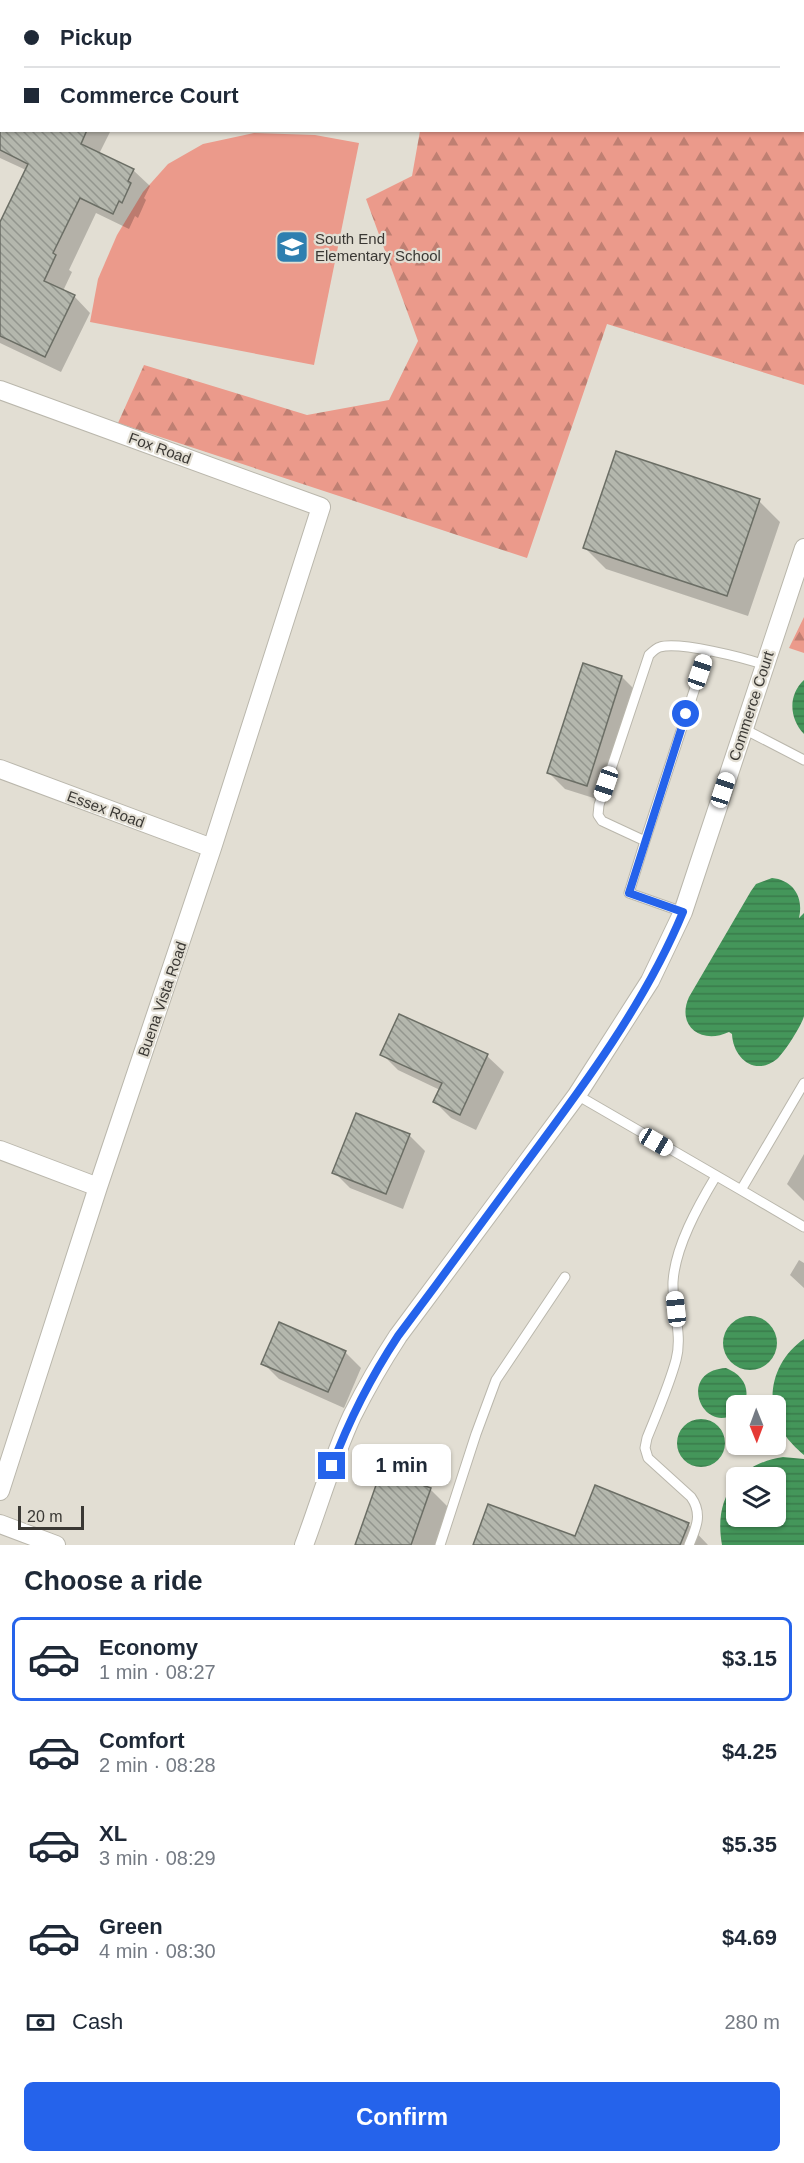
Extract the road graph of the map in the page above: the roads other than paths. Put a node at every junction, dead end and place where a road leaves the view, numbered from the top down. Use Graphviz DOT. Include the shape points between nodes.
graph roads {
  1 [pos="0,390"];
  2 [pos="321,507"];
  3 [pos="804,548"];
  4 [pos="707,651"];
  5 [pos="765,664"];
  6 [pos="744,729"];
  7 [pos="804,760"];
  8 [pos="0,769"];
  9 [pos="645,841"];
  10 [pos="212,848"];
  11 [pos="683,912"];
  12 [pos="804,1083"];
  13 [pos="577,1095"];
  14 [pos="0,1150"];
  15 [pos="716,1176"];
  16 [pos="98,1187"];
  17 [pos="741,1190"];
  18 [pos="804,1227"];
  19 [pos="565,1277"];
  20 [pos="0,1491"];
  21 [pos="0,1524"];
  22 [pos="46,1543"];
  23 [pos="304,1545"];
  24 [pos="440,1545"];
  25 [pos="689,1545"];
  1 -- 2 [label="street, Fox Road"];
  2 -- 10 [label="street, Buena Vista Road"];
  3 -- 5 [label="street, Commerce Court"];
  4 -- 5 [label="lane"];
  4 -- 9 [label="lane"];
  4 -- 9 [label="lane" via="674,645 659,647 649,655 598,805 602,821"];
  5 -- 6 [label="street, Commerce Court"];
  6 -- 7 [label="lane"];
  6 -- 11 [label="street, Commerce Court"];
  8 -- 10 [label="street, Essex Road"];
  9 -- 11 [label="lane" via="629,893"];
  10 -- 16 [label="street, Buena Vista Road"];
  11 -- 13 [label="street, Commerce Court" via="650,981"];
  12 -- 17 [label="lane"];
  13 -- 15 [label="lane"];
  13 -- 23 [label="street, Commerce Court" via="381,1363 339,1447"];
  14 -- 16 [label="street"];
  15 -- 17 [label="lane"];
  15 -- 25 [label="lane" via="695,1212 676,1262 673,1283 680,1340 645,1448 648,1458 697,1505 697,1525"];
  16 -- 20 [label="street, Buena Vista Road"];
  17 -- 18 [label="lane"];
  19 -- 24 [label="lane" via="496,1380"];
  21 -- 22 [label="street"];
}
